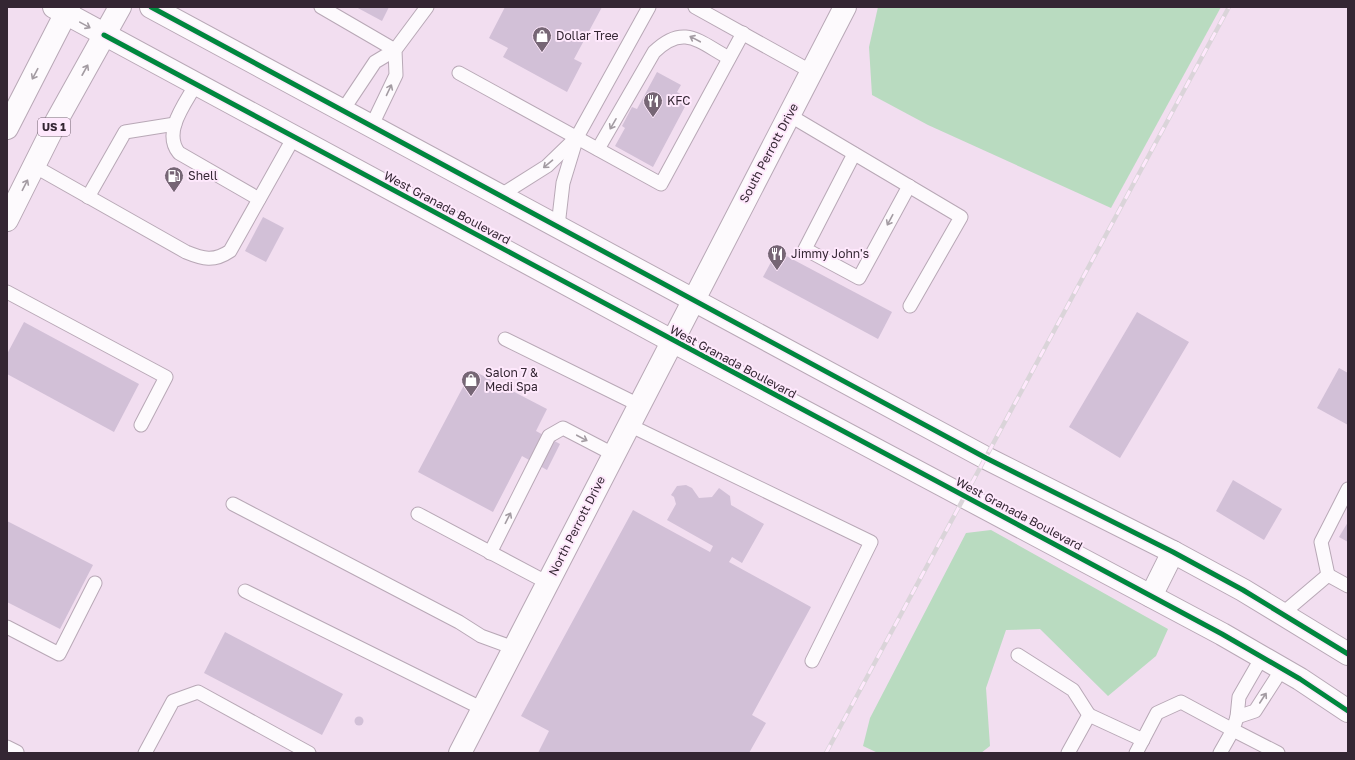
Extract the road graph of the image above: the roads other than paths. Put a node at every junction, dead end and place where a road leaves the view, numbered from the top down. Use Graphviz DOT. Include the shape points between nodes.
graph roads {
  1 [pos="120,7"];
  2 [pos="152,7"];
  3 [pos="321,7"];
  4 [pos="427,7"];
  5 [pos="649,7"];
  6 [pos="695,7"];
  7 [pos="845,7"];
  8 [pos="63,9"];
  9 [pos="743,33"];
  10 [pos="104,35"];
  11 [pos="395,50"];
  12 [pos="729,58"];
  13 [pos="812,72"];
  14 [pos="459,73"];
  15 [pos="196,84"];
  16 [pos="344,110"];
  17 [pos="789,115"];
  18 [pos="175,124"];
  19 [pos="372,125"];
  20 [pos="7,128"];
  21 [pos="294,137"];
  22 [pos="577,137"];
  23 [pos="598,149"];
  24 [pos="854,154"];
  25 [pos="34,166"];
  26 [pos="909,186"];
  27 [pos="501,195"];
  28 [pos="88,197"];
  29 [pos="259,199"];
  30 [pos="7,220"];
  31 [pos="558,226"];
  32 [pos="7,292"];
  33 [pos="694,298"];
  34 [pos="910,306"];
  35 [pos="505,339"];
  36 [pos="672,341"];
  37 [pos="639,405"];
  38 [pos="141,425"];
  39 [pos="628,425"];
  40 [pos="613,454"];
  41 [pos="1348,489"];
  42 [pos="233,504"];
  43 [pos="418,514"];
  44 [pos="490,552"];
  45 [pos="1173,552"];
  46 [pos="1328,575"];
  47 [pos="95,583"];
  48 [pos="548,583"];
  49 [pos="1348,586"];
  50 [pos="245,591"];
  51 [pos="1151,596"];
  52 [pos="1282,614"];
  53 [pos="7,627"];
  54 [pos="514,648"];
  55 [pos="1348,654"];
  56 [pos="1018,656"];
  57 [pos="1262,657"];
  58 [pos="812,661"];
  59 [pos="1282,669"];
  60 [pos="483,709"];
  61 [pos="1348,711"];
  62 [pos="1089,715"];
  63 [pos="1235,723"];
  64 [pos="1143,740"];
  65 [pos="145,753"];
  66 [pos="309,753"];
  67 [pos="460,753"];
  68 [pos="1068,753"];
  69 [pos="1136,753"];
  70 [pos="1220,753"];
  71 [pos="1278,753"];
  1 -- 10 [label="main road, US 1"];
  2 -- 16 [label="main road"];
  3 -- 11 [label="lane"];
  4 -- 11 [label="lane"];
  5 -- 22 [label="lane"];
  6 -- 9 [label="lane"];
  7 -- 13 [label="main road, South Perrott Drive"];
  8 -- 10 [label="main road, West Granada Boulevard, one-way"];
  8 -- 20 [label="main road, one-way"];
  9 -- 12 [label="lane"];
  9 -- 13 [label="lane"];
  10 -- 15 [label="main road, West Granada Boulevard"];
  25 -- 10 [label="main road, US 1, one-way"];
  11 -- 16 [label="lane" via="375,62"];
  19 -- 11 [label="lane, one-way" via="396,75"];
  12 -- 23 [label="lane, one-way" via="688,36 676,37 664,43 654,52"];
  12 -- 23 [label="lane" via="661,184"];
  13 -- 17 [label="main road, South Perrott Drive"];
  14 -- 22 [label="lane"];
  15 -- 18 [label="lane"];
  15 -- 21 [label="main road, West Granada Boulevard"];
  16 -- 19 [label="main road"];
  17 -- 24 [label="lane"];
  17 -- 33 [label="main road, South Perrott Drive"];
  18 -- 28 [label="lane" via="125,132"];
  18 -- 29 [label="lane" via="172,138 179,153"];
  19 -- 27 [label="main road"];
  21 -- 29 [label="lane"];
  21 -- 36 [label="main road, West Granada Boulevard"];
  22 -- 23 [label="lane"];
  22 -- 27 [label="lane, one-way" via="547,166"];
  22 -- 31 [label="lane" via="564,184"];
  24 -- 26 [label="lane"];
  26 -- 24 [label="lane, one-way" via="859,278 805,249"];
  25 -- 28 [label="lane"];
  30 -- 25 [label="main road, US 1, one-way"];
  26 -- 34 [label="lane" via="962,217"];
  27 -- 31 [label="main road"];
  28 -- 29 [label="lane" via="203,259 214,259 230,251"];
  31 -- 33 [label="main road"];
  32 -- 38 [label="lane" via="166,377"];
  33 -- 36 [label="main road, North Perrott Drive"];
  33 -- 45 [label="main road" via="986,458"];
  35 -- 37 [label="lane"];
  36 -- 37 [label="main road, North Perrott Drive"];
  36 -- 51 [label="main road, West Granada Boulevard"];
  37 -- 39 [label="main road, North Perrott Drive"];
  39 -- 40 [label="main road, North Perrott Drive"];
  39 -- 58 [label="lane" via="870,542"];
  44 -- 40 [label="lane, one-way" via="549,436 563,428"];
  40 -- 48 [label="main road, North Perrott Drive"];
  41 -- 46 [label="lane" via="1321,542"];
  42 -- 54 [label="lane" via="459,622 481,636"];
  43 -- 44 [label="lane"];
  44 -- 48 [label="lane"];
  45 -- 51 [label="main road"];
  45 -- 52 [label="main road"];
  46 -- 49 [label="lane"];
  46 -- 52 [label="lane"];
  47 -- 53 [label="lane" via="59,654"];
  48 -- 54 [label="main road, North Perrott Drive"];
  50 -- 60 [label="lane"];
  51 -- 57 [label="main road, West Granada Boulevard"];
  52 -- 55 [label="main road"];
  54 -- 60 [label="main road, North Perrott Drive"];
  56 -- 62 [label="lane" via="1073,690"];
  57 -- 59 [label="main road, West Granada Boulevard"];
  57 -- 63 [label="lane" via="1239,697"];
  59 -- 61 [label="main road, West Granada Boulevard"];
  63 -- 59 [label="lane, one-way" via="1255,711"];
  60 -- 67 [label="main road, North Perrott Drive"];
  62 -- 64 [label="lane"];
  62 -- 68 [label="lane"];
  63 -- 64 [label="lane" via="1181,702 1157,713"];
  63 -- 70 [label="lane"];
  63 -- 71 [label="lane"];
  64 -- 69 [label="lane"];
  65 -- 66 [label="lane" via="173,701 198,692"];
}
